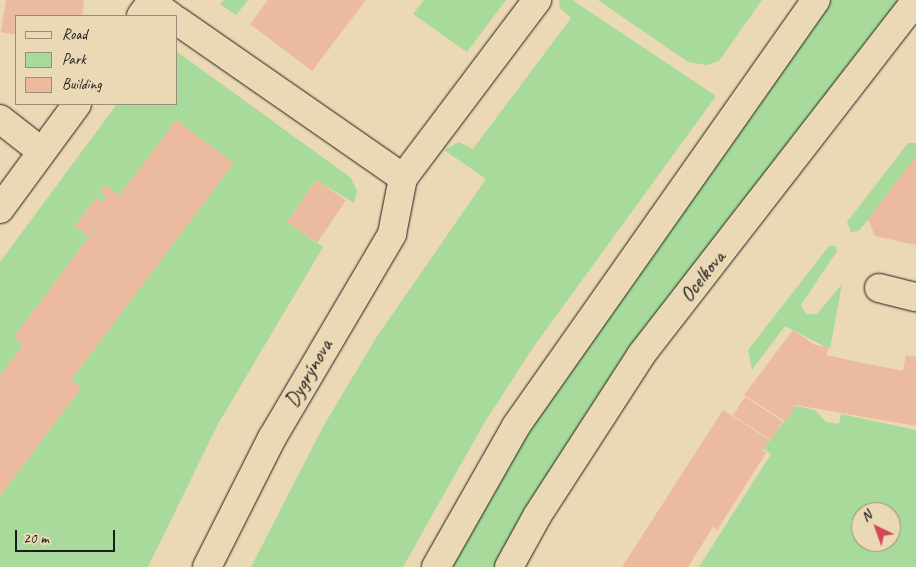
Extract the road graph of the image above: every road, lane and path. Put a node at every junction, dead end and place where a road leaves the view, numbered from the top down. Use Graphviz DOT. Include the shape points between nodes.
graph roads {
  1 [pos="537,0"];
  2 [pos="816,0"];
  3 [pos="916,1"];
  4 [pos="178,21"];
  5 [pos="76,105"];
  6 [pos="0,119"];
  7 [pos="41,151"];
  8 [pos="403,178"];
  9 [pos="0,209"];
  10 [pos="879,288"];
  11 [pos="916,297"];
  12 [pos="207,567"];
  13 [pos="436,567"];
  14 [pos="509,567"];
  1 -- 8 [label="street, Dygrýnova"];
  2 -- 13 [label="street" via="516,426"];
  3 -- 14 [label="street, Ocelkova" via="642,355 557,483"];
  4 -- 8 [label="street"];
  5 -- 7 [label="street"];
  6 -- 7 [label="street"];
  7 -- 9 [label="street"];
  8 -- 12 [label="street, Dygrýnova" via="392,234 272,438"];
  10 -- 11 [label="street"];
}
